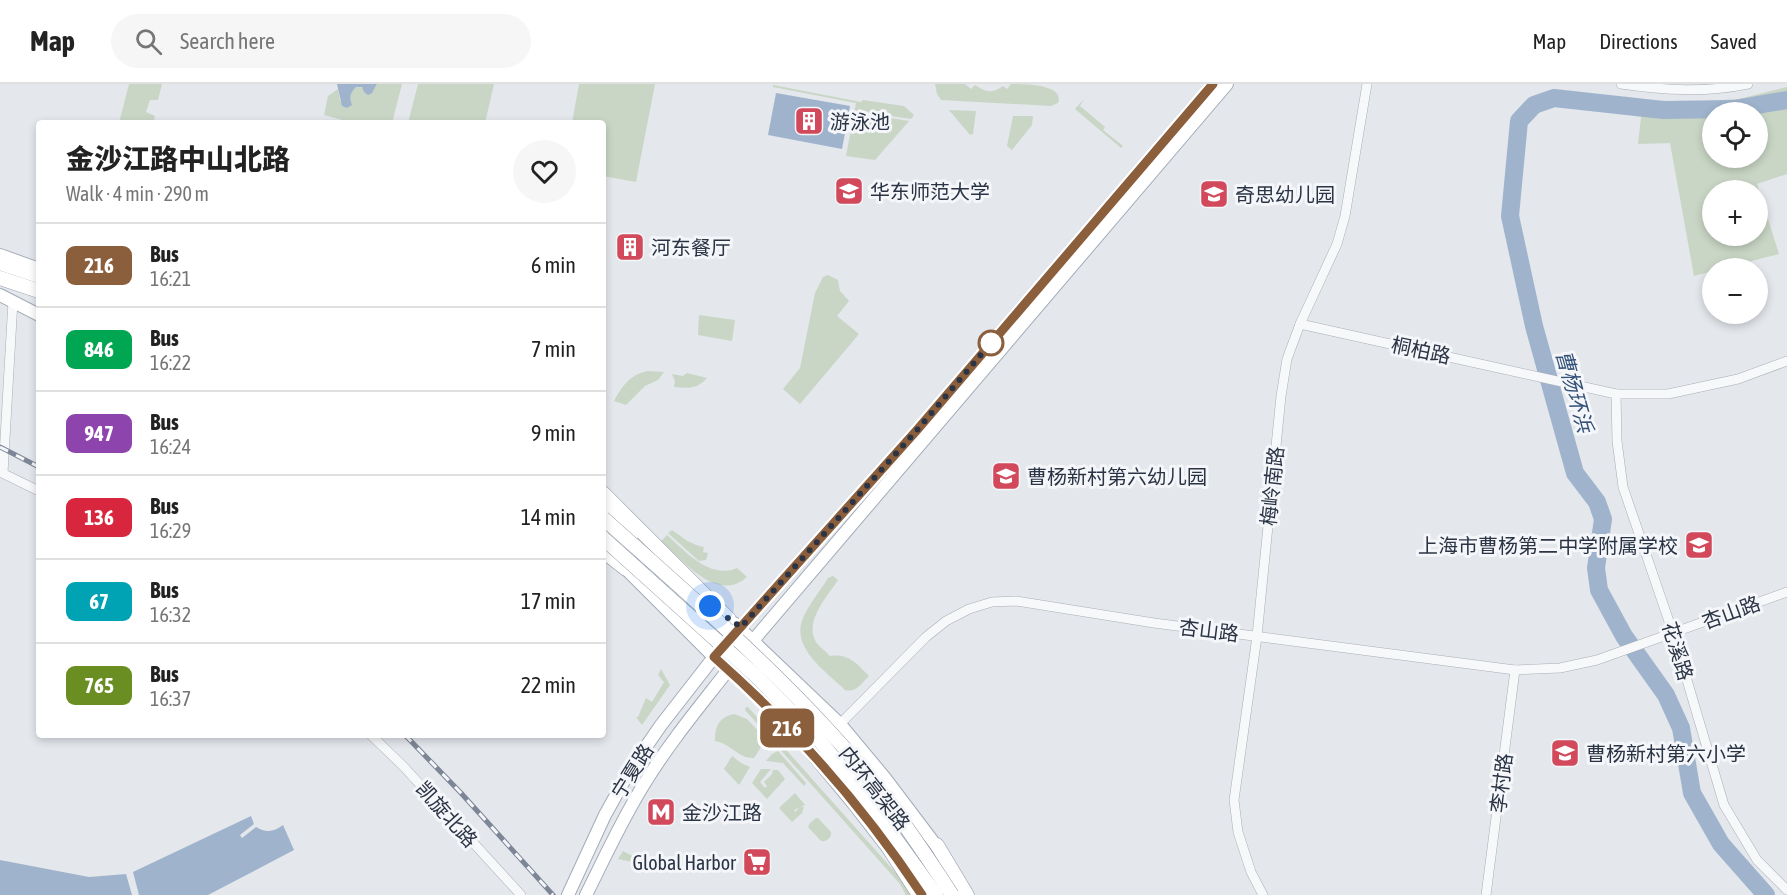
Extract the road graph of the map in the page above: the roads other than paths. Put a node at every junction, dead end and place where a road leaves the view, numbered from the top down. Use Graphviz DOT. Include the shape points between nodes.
graph roads {
  1 [pos="1213,84"];
  2 [pos="1227,84"];
  3 [pos="1367,84"];
  4 [pos="1621,84"];
  5 [pos="1748,84"];
  6 [pos="0,255"];
  7 [pos="0,263"];
  8 [pos="36,268"];
  9 [pos="36,275"];
  10 [pos="0,278"];
  11 [pos="36,290"];
  12 [pos="0,295"];
  13 [pos="13,300"];
  14 [pos="0,301"];
  15 [pos="36,305"];
  16 [pos="36,313"];
  17 [pos="1300,324"];
  18 [pos="1787,360"];
  19 [pos="1616,394"];
  20 [pos="1,472"];
  21 [pos="36,490"];
  22 [pos="606,496"];
  23 [pos="606,510"];
  24 [pos="606,521"];
  25 [pos="606,541"];
  26 [pos="606,549"];
  27 [pos="606,553"];
  28 [pos="626,569"];
  29 [pos="1787,592"];
  30 [pos="735,623"];
  31 [pos="1673,633"];
  32 [pos="1257,636"];
  33 [pos="753,641"];
  34 [pos="714,657"];
  35 [pos="728,670"];
  36 [pos="1515,670"];
  37 [pos="840,724"];
  38 [pos="374,738"];
  39 [pos="937,845"];
  40 [pos="890,850"];
  41 [pos="1787,890"];
  42 [pos="521,895"];
  43 [pos="568,895"];
  44 [pos="586,895"];
  45 [pos="920,895"];
  46 [pos="936,895"];
  47 [pos="952,895"];
  48 [pos="961,895"];
  49 [pos="967,895"];
  50 [pos="973,895"];
  51 [pos="1263,895"];
  52 [pos="1486,895"];
  1 -- 30 [label="main road" via="917,430"];
  2 -- 33 [label="main road"];
  3 -- 17 [label="street, 梅岭南路" via="1345,216 1337,244"];
  4 -- 5 [label="street" via="1686,91"];
  6 -- 8 [label="main road"];
  7 -- 9 [label="highway"];
  10 -- 11 [label="highway"];
  12 -- 13 [label="main road"];
  13 -- 14 [label="main road"];
  13 -- 15 [label="main road"];
  13 -- 16 [label="main road"];
  13 -- 20 [label="street"];
  17 -- 19 [label="street, 桐柏路"];
  17 -- 32 [label="street, 梅岭南路" via="1287,359 1281,396"];
  18 -- 19 [label="street" via="1738,380 1668,394"];
  19 -- 31 [label="street, 花溪路" via="1623,487"];
  20 -- 21 [label="street"];
  22 -- 30 [label="highway"];
  23 -- 30 [label="main road" via="692,592"];
  24 -- 47 [label="highway, 内环高架路, bridge" via="764,665 830,732 913,837"];
  25 -- 46 [label="highway, 内环高架路, bridge" via="756,676 819,740"];
  26 -- 28 [label="main road"];
  27 -- 28 [label="highway"];
  28 -- 34 [label="main road"];
  29 -- 31 [label="street, 杏山路"];
  30 -- 33 [label="main road"];
  30 -- 34 [label="main road"];
  31 -- 36 [label="street, 杏山路" via="1622,652 1560,668"];
  31 -- 41 [label="street, 花溪路" via="1724,805 1757,860"];
  32 -- 36 [label="street, 杏山路"];
  32 -- 37 [label="street, 杏山路" via="1016,601 992,602 946,621"];
  32 -- 51 [label="street, 梅岭南路" via="1234,800 1238,832"];
  33 -- 35 [label="main road"];
  33 -- 37 [label="main road"];
  34 -- 35 [label="main road"];
  34 -- 43 [label="main road, 宁夏路" via="630,770"];
  35 -- 40 [label="main road" via="809,750"];
  35 -- 44 [label="main road, 宁夏路" via="646,781"];
  36 -- 52 [label="street, 李村路"];
  37 -- 39 [label="main road"];
  38 -- 42 [label="street, 凯旋北路"];
  39 -- 48 [label="main road" via="946,872"];
  39 -- 49 [label="highway"];
  39 -- 50 [label="main road"];
  40 -- 45 [label="highway"];
}
